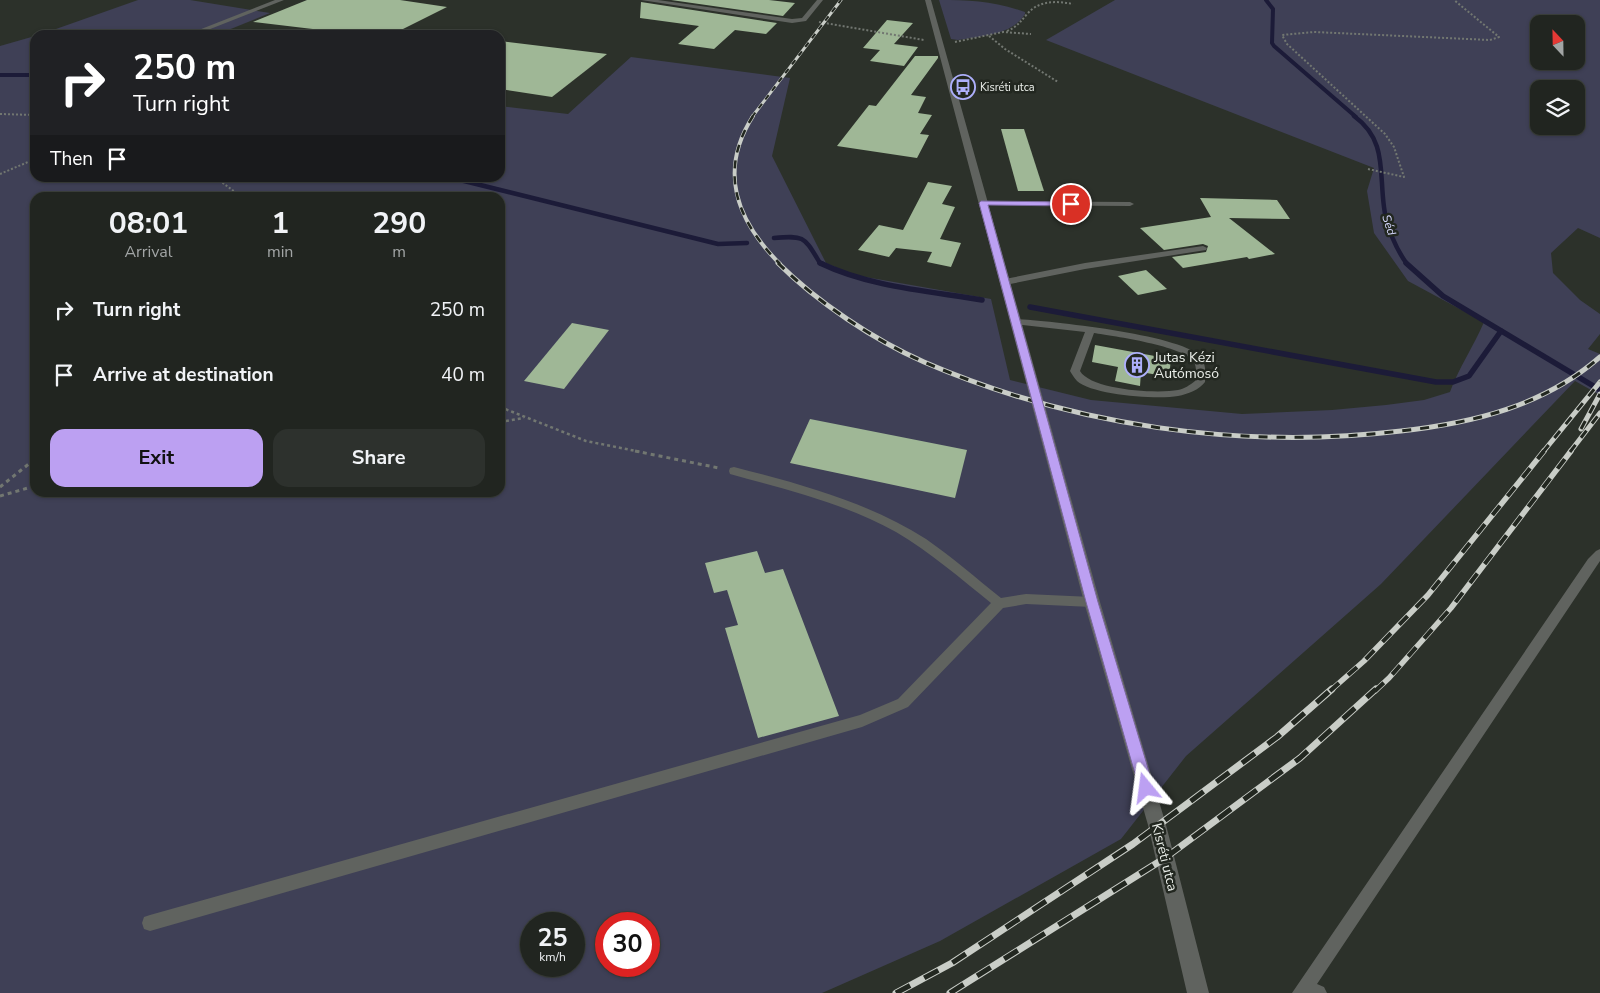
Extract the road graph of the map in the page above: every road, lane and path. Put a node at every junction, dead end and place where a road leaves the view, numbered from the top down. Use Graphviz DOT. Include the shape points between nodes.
graph roads {
  1 [pos="281,0"];
  2 [pos="644,0"];
  3 [pos="820,0"];
  4 [pos="928,0"];
  5 [pos="1454,0"];
  6 [pos="667,2"];
  7 [pos="1073,4"];
  8 [pos="804,20"];
  9 [pos="852,28"];
  10 [pos="202,30"];
  11 [pos="1003,32"];
  12 [pos="989,35"];
  13 [pos="1058,82"];
  14 [pos="0,114"];
  15 [pos="30,115"];
  16 [pos="30,161"];
  17 [pos="1368,169"];
  18 [pos="0,174"];
  19 [pos="221,182"];
  20 [pos="235,192"];
  21 [pos="983,203"];
  22 [pos="1130,204"];
  23 [pos="1203,248"];
  24 [pos="1005,282"];
  25 [pos="1016,322"];
  26 [pos="1090,330"];
  27 [pos="505,409"];
  28 [pos="524,418"];
  29 [pos="505,421"];
  30 [pos="30,463"];
  31 [pos="734,471"];
  32 [pos="0,487"];
  33 [pos="30,487"];
  34 [pos="0,496"];
  35 [pos="1600,554"];
  36 [pos="1092,602"];
  37 [pos="999,603"];
  38 [pos="150,923"];
  39 [pos="1308,991"];
  40 [pos="1198,993"];
  1 -- 10 [label="street"];
  2 -- 6 [label="street"];
  3 -- 8 [label="street"];
  4 -- 21 [label="street, Kisréti utca"];
  5 -- 17 [label="path" via="1499,37 1490,40 1314,32 1282,35 1287,44 1385,134 1394,148 1404,177"];
  6 -- 8 [label="street" via="792,21"];
  7 -- 11 [label="path" via="1059,1 1044,3 1031,10 1016,28"];
  8 -- 9 [label="path"];
  12 -- 13 [label="path" via="1005,49"];
  14 -- 15 [label="path"];
  16 -- 18 [label="path"];
  19 -- 20 [label="path"];
  21 -- 22 [label="lane"];
  21 -- 24 [label="street, Kisréti utca"];
  23 -- 24 [label="lane"];
  24 -- 25 [label="street, Kisréti utca"];
  25 -- 26 [label="lane"];
  25 -- 36 [label="street, Kisréti utca"];
  26 -- 26 [label="lane" via="1185,351 1196,358 1201,368 1200,382 1179,393 1159,394 1087,383 1075,371"];
  27 -- 28 [label="path"];
  28 -- 29 [label="path"];
  28 -- 31 [label="path" via="586,441"];
  30 -- 32 [label="path"];
  31 -- 37 [label="lane" via="800,488 865,512 921,542"];
  33 -- 34 [label="path"];
  35 -- 39 [label="lane"];
  36 -- 37 [label="lane" via="1026,599"];
  36 -- 40 [label="street, Kisréti utca" via="1157,825"];
  37 -- 38 [label="lane" via="902,703 862,721"];
}
